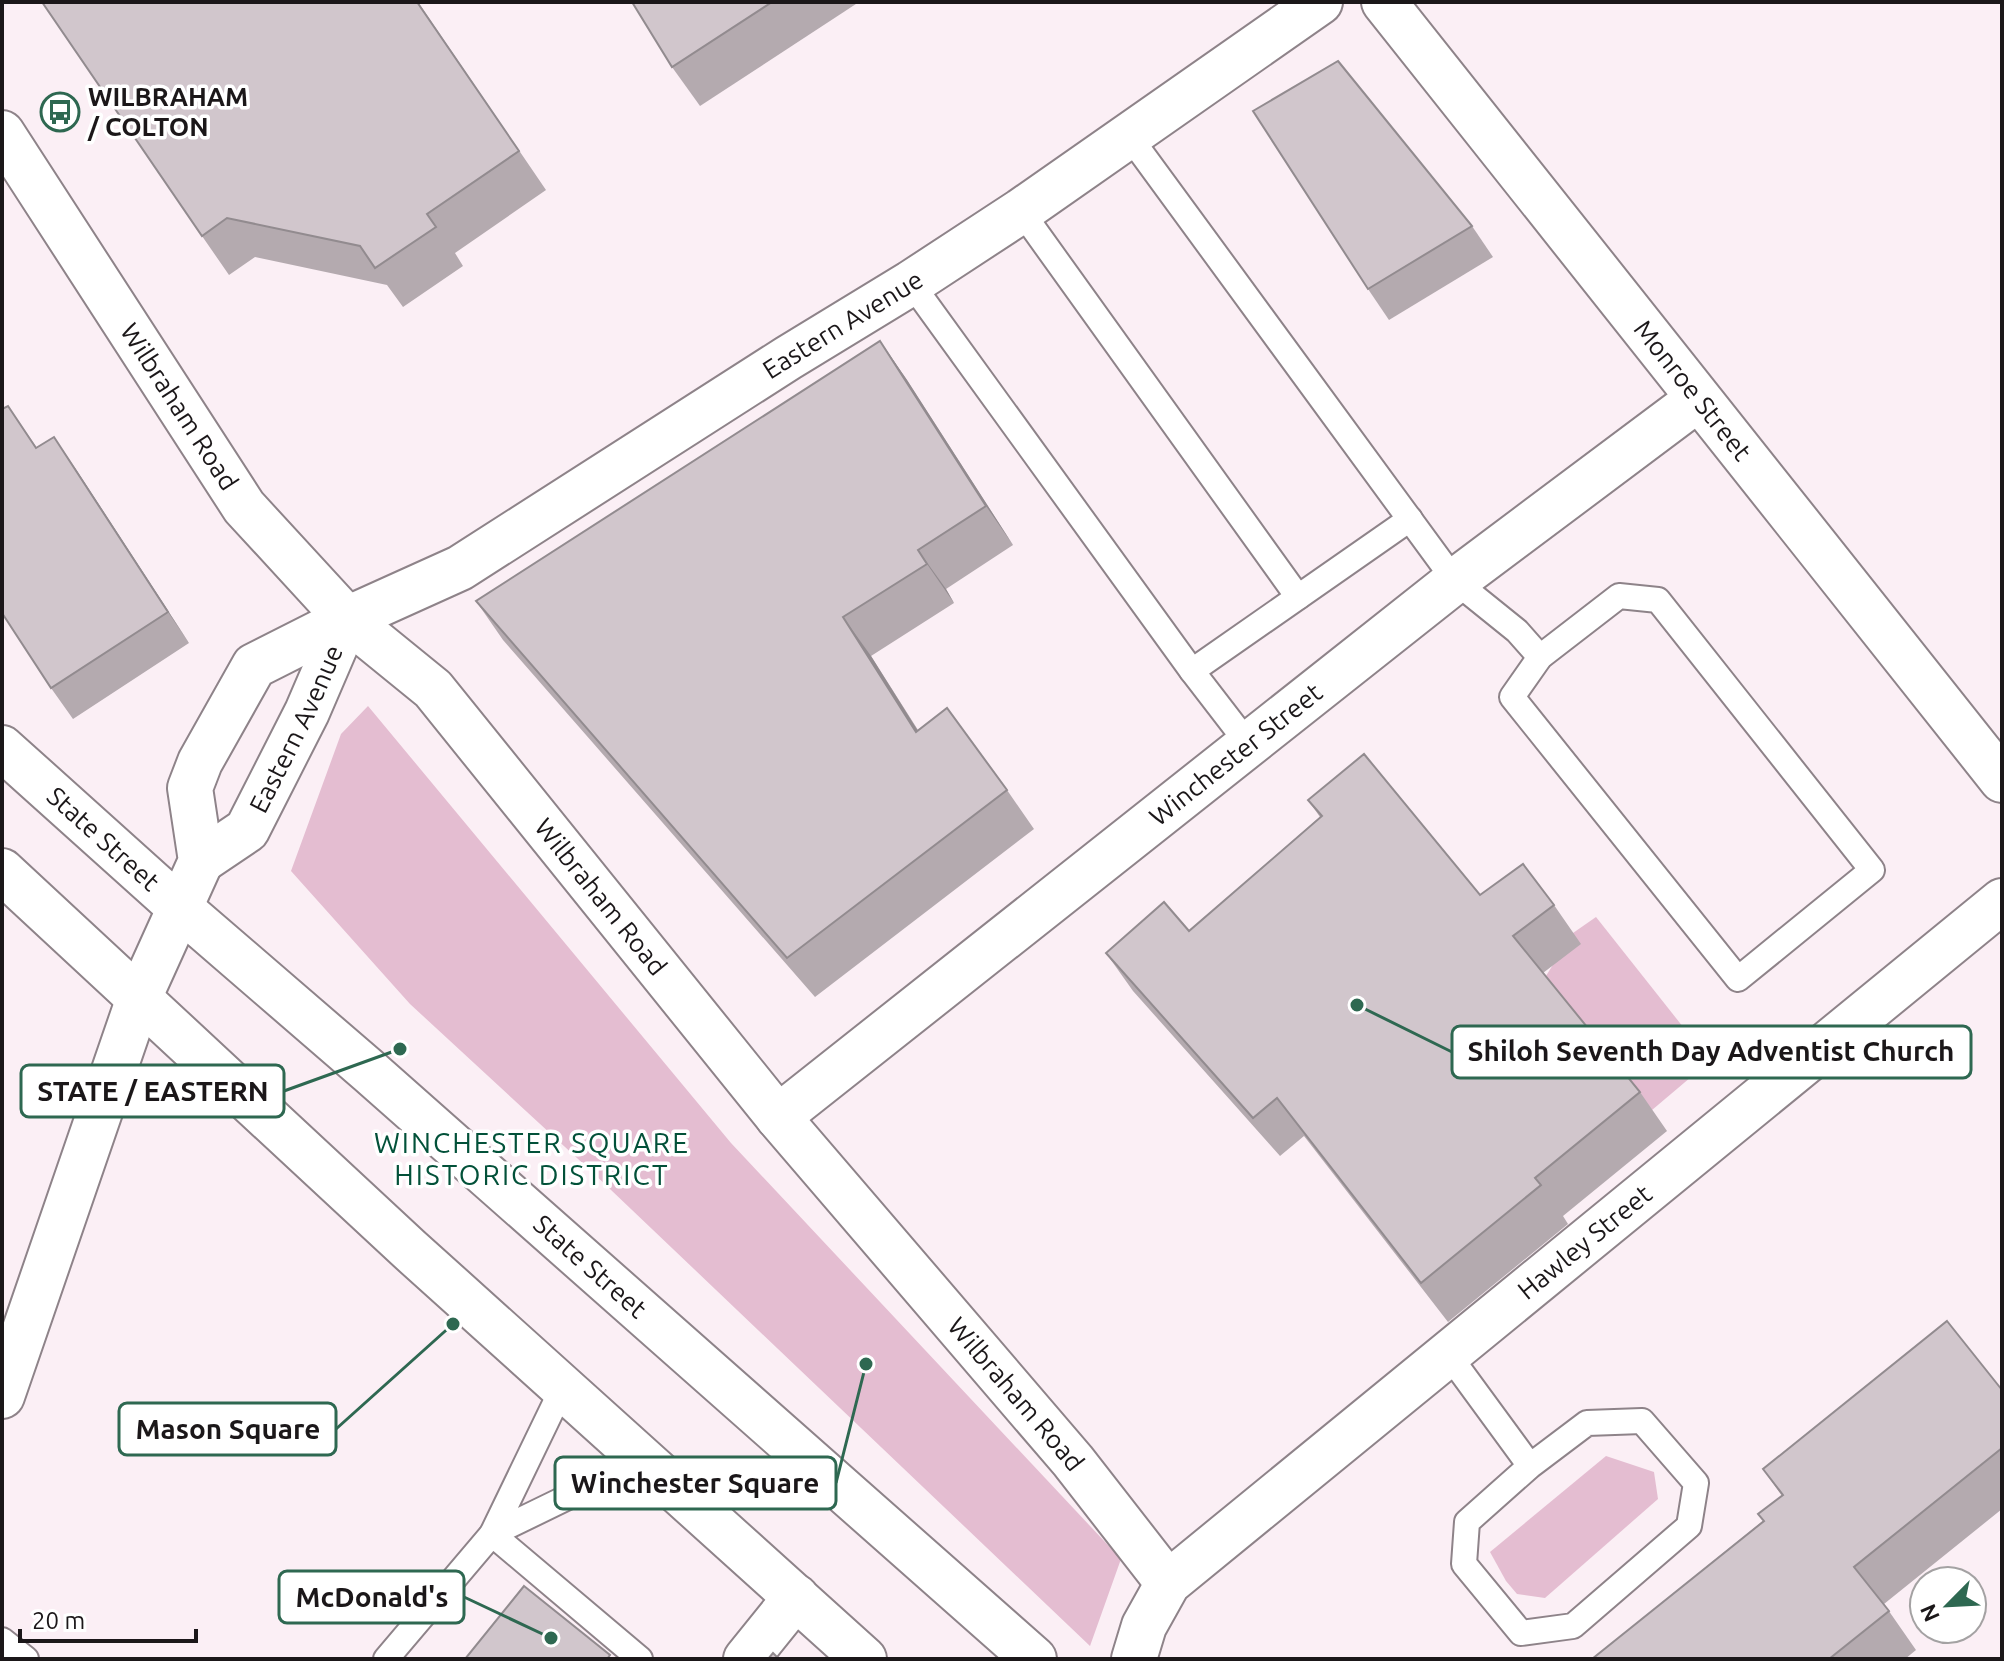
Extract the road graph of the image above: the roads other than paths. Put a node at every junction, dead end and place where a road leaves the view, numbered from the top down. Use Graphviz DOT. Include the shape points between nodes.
graph roads {
  1 [pos="1320,2"];
  2 [pos="1384,2"];
  3 [pos="2,133"];
  4 [pos="1129,136"];
  5 [pos="1021,211"];
  6 [pos="911,283"];
  7 [pos="1698,399"];
  8 [pos="1410,519"];
  9 [pos="1455,581"];
  10 [pos="1298,597"];
  11 [pos="347,619"];
  12 [pos="1540,657"];
  13 [pos="1192,671"];
  14 [pos="1249,745"];
  15 [pos="2,748"];
  16 [pos="2002,780"];
  17 [pos="201,861"];
  18 [pos="2,871"];
  19 [pos="2002,901"];
  20 [pos="180,908"];
  21 [pos="139,998"];
  22 [pos="778,1117"];
  23 [pos="1448,1354"];
  24 [pos="563,1387"];
  25 [pos="2,1396"];
  26 [pos="644,1460"];
  27 [pos="1530,1466"];
  28 [pos="492,1534"];
  29 [pos="1168,1583"];
  30 [pos="796,1597"];
  31 [pos="2,1640"];
  32 [pos="26,1659"];
  33 [pos="386,1659"];
  34 [pos="640,1659"];
  35 [pos="746,1659"];
  36 [pos="864,1659"];
  37 [pos="1034,1659"];
  38 [pos="1134,1659"];
  1 -- 4 [label="street, Eastern Avenue"];
  2 -- 7 [label="street, Monroe Street"];
  3 -- 11 [label="street, Wilbraham Road" via="244,507"];
  4 -- 5 [label="street, Eastern Avenue"];
  4 -- 8 [label="lane"];
  5 -- 6 [label="street, Eastern Avenue"];
  5 -- 10 [label="lane"];
  6 -- 11 [label="street, Eastern Avenue" via="460,568"];
  6 -- 13 [label="lane"];
  7 -- 9 [label="street, Winchester Street"];
  7 -- 16 [label="street, Monroe Street"];
  8 -- 9 [label="lane"];
  8 -- 10 [label="lane"];
  9 -- 12 [label="lane" via="1517,631"];
  9 -- 14 [label="street, Winchester Street"];
  10 -- 13 [label="lane"];
  11 -- 17 [label="street, Eastern Avenue" via="247,830"];
  11 -- 17 [label="street, Eastern Avenue" via="254,666 190,788"];
  11 -- 22 [label="street, Wilbraham Road" via="433,689"];
  12 -- 12 [label="lane" via="1512,697 1738,979 1872,870 1658,600 1619,596"];
  13 -- 14 [label="lane"];
  14 -- 22 [label="street, Winchester Street"];
  15 -- 20 [label="street, State Street"];
  17 -- 20 [label="street"];
  18 -- 21 [label="street"];
  19 -- 23 [label="street, Hawley Street"];
  20 -- 21 [label="street"];
  20 -- 37 [label="street, State Street"];
  21 -- 24 [label="street"];
  21 -- 25 [label="street"];
  22 -- 29 [label="street, Wilbraham Road" via="1073,1461"];
  23 -- 27 [label="lane"];
  23 -- 29 [label="street, Hawley Street"];
  24 -- 26 [label="street"];
  24 -- 28 [label="lane"];
  26 -- 28 [label="lane"];
  26 -- 30 [label="street"];
  27 -- 27 [label="lane" via="1467,1522 1464,1564 1521,1633 1573,1626 1689,1526 1696,1483 1642,1421 1587,1423"];
  28 -- 33 [label="lane"];
  28 -- 34 [label="lane"];
  29 -- 38 [label="street" via="1144,1626"];
  30 -- 35 [label="street"];
  30 -- 36 [label="street"];
  31 -- 32 [label="lane"];
}
